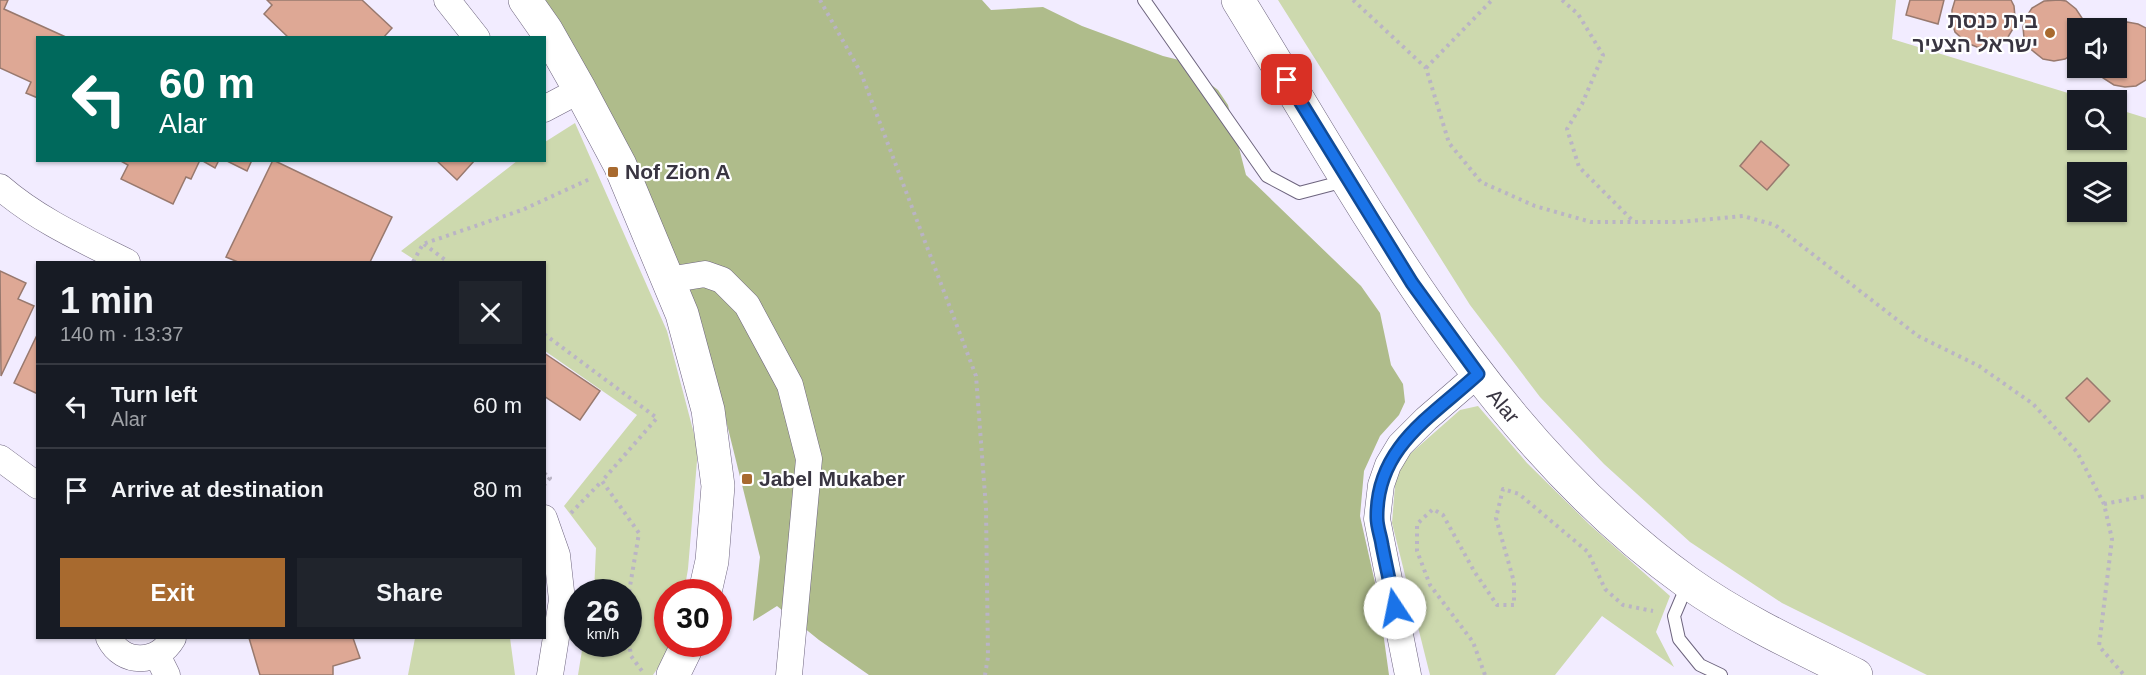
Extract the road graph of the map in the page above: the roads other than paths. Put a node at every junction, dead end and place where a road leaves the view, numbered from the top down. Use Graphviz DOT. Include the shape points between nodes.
graph roads {
  1 [pos="447,0"];
  2 [pos="525,0"];
  3 [pos="1144,0"];
  4 [pos="1238,0"];
  5 [pos="475,36"];
  6 [pos="580,90"];
  7 [pos="546,108"];
  8 [pos="1349,180"];
  9 [pos="0,187"];
  10 [pos="125,261"];
  11 [pos="668,280"];
  12 [pos="1478,374"];
  13 [pos="0,458"];
  14 [pos="36,485"];
  15 [pos="548,526"];
  16 [pos="708,579"];
  17 [pos="1689,583"];
  18 [pos="110,639"];
  19 [pos="166,656"];
  20 [pos="682,657"];
  21 [pos="550,675"];
  22 [pos="673,675"];
  23 [pos="789,675"];
  24 [pos="1408,675"];
  25 [pos="1721,675"];
  26 [pos="1856,675"];
  1 -- 5 [label="street"];
  2 -- 6 [label="street"];
  3 -- 8 [label="lane" via="1267,176 1299,193"];
  4 -- 8 [label="street, Alar"];
  6 -- 7 [label="street"];
  6 -- 11 [label="street" via="620,165"];
  8 -- 12 [label="street, Alar" via="1412,283"];
  9 -- 10 [label="street" via="57,227"];
  11 -- 16 [label="street" via="682,314 708,410 718,486"];
  11 -- 23 [label="street" via="705,274 722,280 747,305 790,385 809,459"];
  12 -- 17 [label="street, Alar" via="1531,439 1582,492 1634,541"];
  12 -- 24 [label="street" via="1400,445 1381,485 1377,519"];
  13 -- 14 [label="street"];
  15 -- 21 [label="street" via="560,567 562,600"];
  17 -- 25 [label="lane" via="1674,616 1679,639 1700,664"];
  17 -- 26 [label="street, Alar" via="1749,620"];
  18 -- 19 [label="street" via="123,653 141,658"];
  20 -- 22 [label="street"];
}
